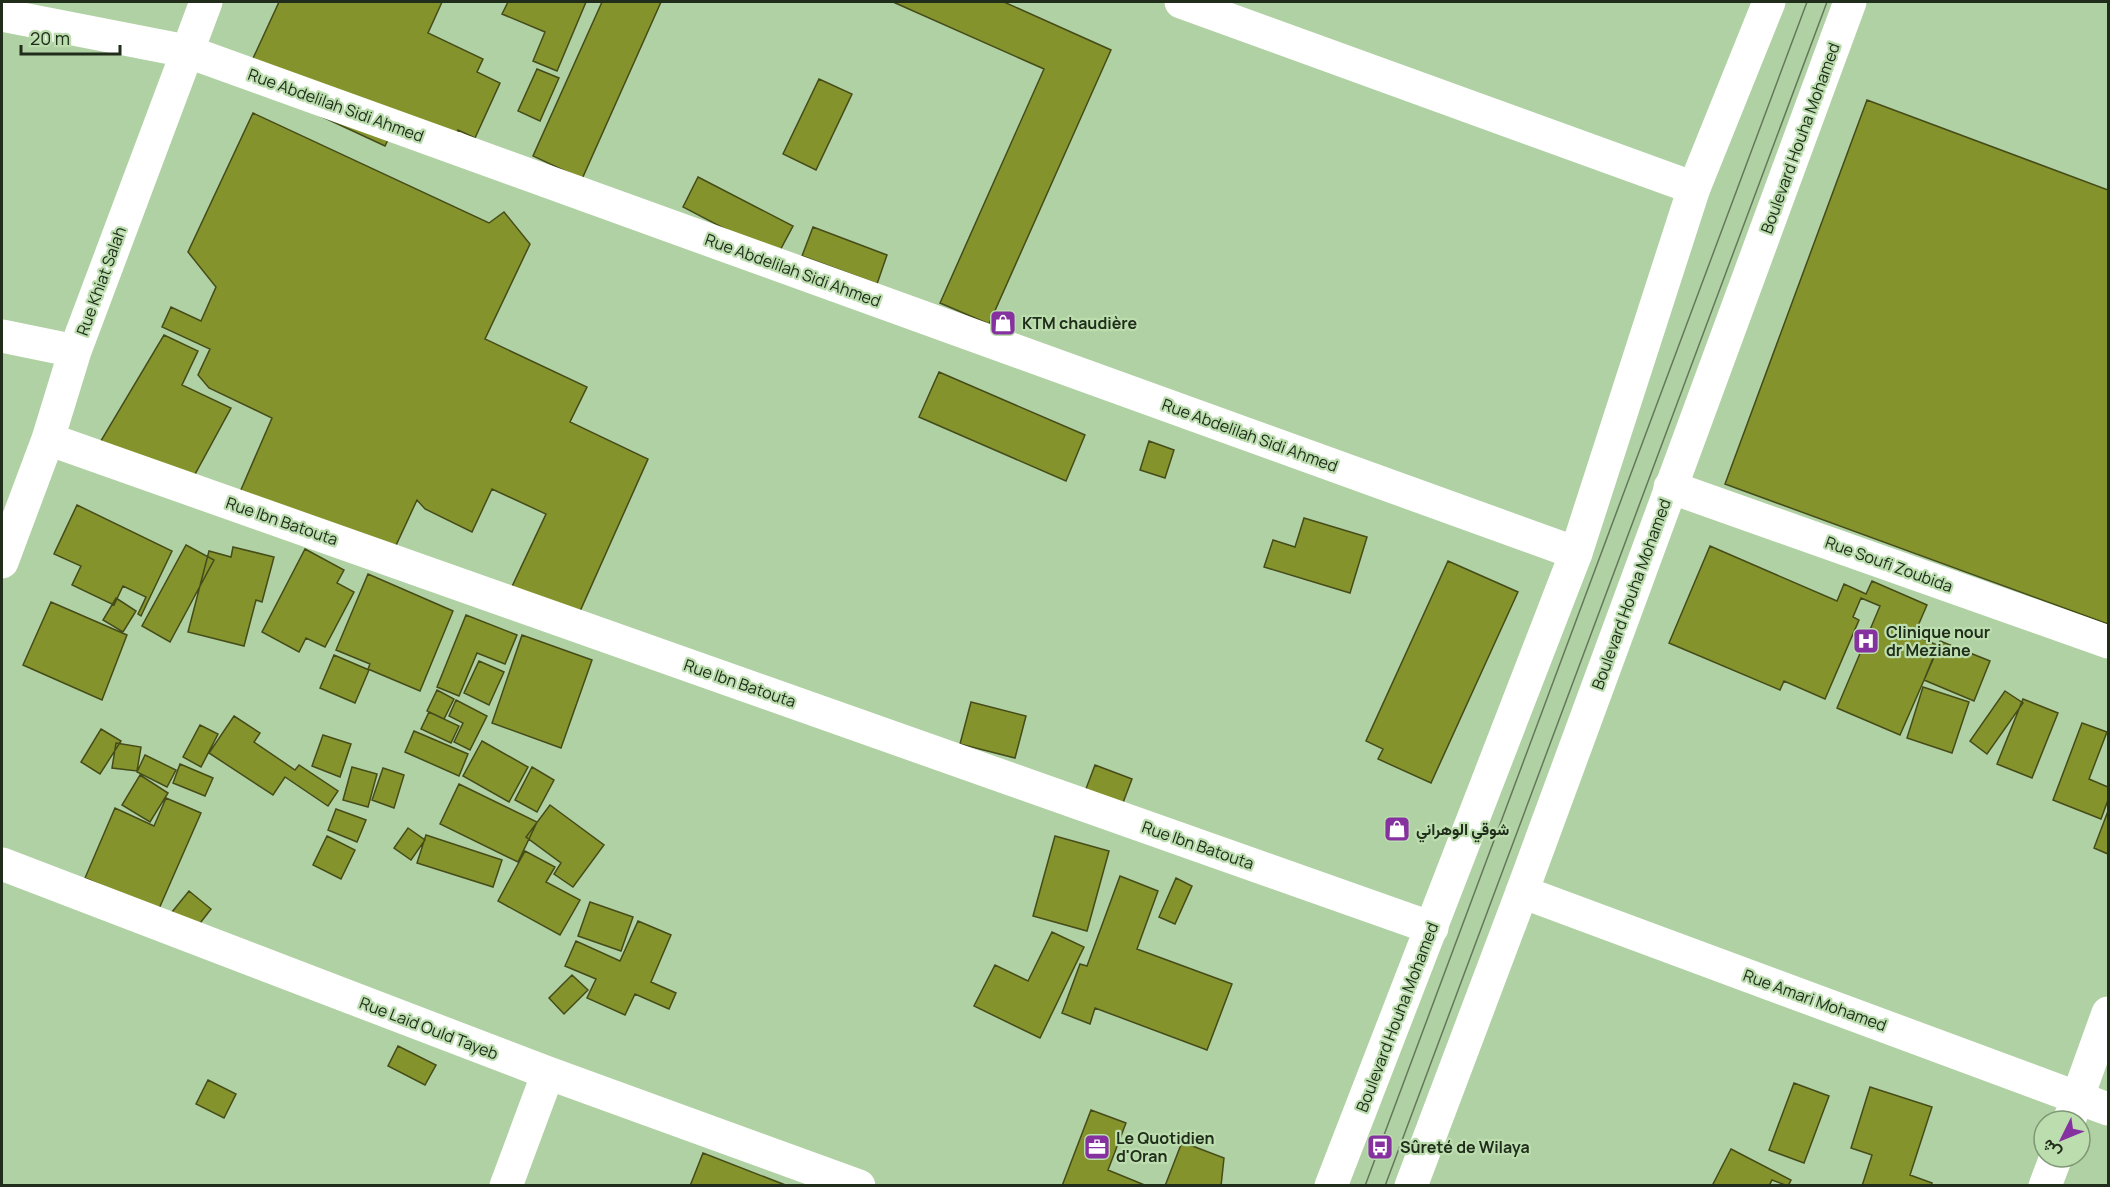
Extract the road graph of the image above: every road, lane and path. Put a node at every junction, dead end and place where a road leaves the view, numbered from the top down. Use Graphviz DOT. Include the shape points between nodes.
graph roads {
  1 [pos="206,2"];
  2 [pos="1181,2"];
  3 [pos="1769,2"];
  4 [pos="1850,2"];
  5 [pos="2,15"];
  6 [pos="186,51"];
  7 [pos="1694,188"];
  8 [pos="2,336"];
  9 [pos="75,351"];
  10 [pos="48,439"];
  11 [pos="1670,487"];
  12 [pos="1576,554"];
  13 [pos="2,562"];
  14 [pos="2109,642"];
  15 [pos="2,864"];
  16 [pos="1522,892"];
  17 [pos="1432,928"];
  18 [pos="2109,1013"];
  19 [pos="548,1073"];
  20 [pos="2073,1109"];
  21 [pos="2092,1109"];
  22 [pos="2109,1109"];
  23 [pos="2051,1169"];
  24 [pos="506,1185"];
  25 [pos="859,1185"];
  26 [pos="1331,1185"];
  27 [pos="1411,1185"];
  28 [pos="2045,1185"];
  1 -- 6 [label="street, Rue Khiat Salah"];
  2 -- 7 [label="street"];
  3 -- 7 [label="street, Boulevard Houha Mohamed"];
  4 -- 11 [label="street, Boulevard Houha Mohamed"];
  5 -- 6 [label="street, Rue Abdelilah Sidi Ahmed"];
  6 -- 9 [label="street, Rue Khiat Salah"];
  6 -- 12 [label="street, Rue Abdelilah Sidi Ahmed"];
  7 -- 12 [label="street, Boulevard Houha Mohamed"];
  8 -- 9 [label="street"];
  9 -- 10 [label="street, Rue Khiat Salah"];
  10 -- 13 [label="street, Rue Khiat Salah"];
  10 -- 17 [label="street, Rue Ibn Batouta"];
  11 -- 14 [label="street, Rue Soufi Zoubida"];
  11 -- 16 [label="street, Boulevard Houha Mohamed"];
  12 -- 17 [label="street, Boulevard Houha Mohamed"];
  15 -- 19 [label="street, Rue Laid Ould Tayeb"];
  16 -- 20 [label="street, Rue Amari Mohamed"];
  16 -- 27 [label="street, Boulevard Houha Mohamed"];
  17 -- 26 [label="street, Boulevard Houha Mohamed"];
  18 -- 20 [label="street"];
  19 -- 24 [label="street"];
  19 -- 25 [label="street, Rue Laid Ould Tayeb"];
  21 -- 22 [label="street, Rue Amari Mohamed"];
  23 -- 28 [label="street"];
}
